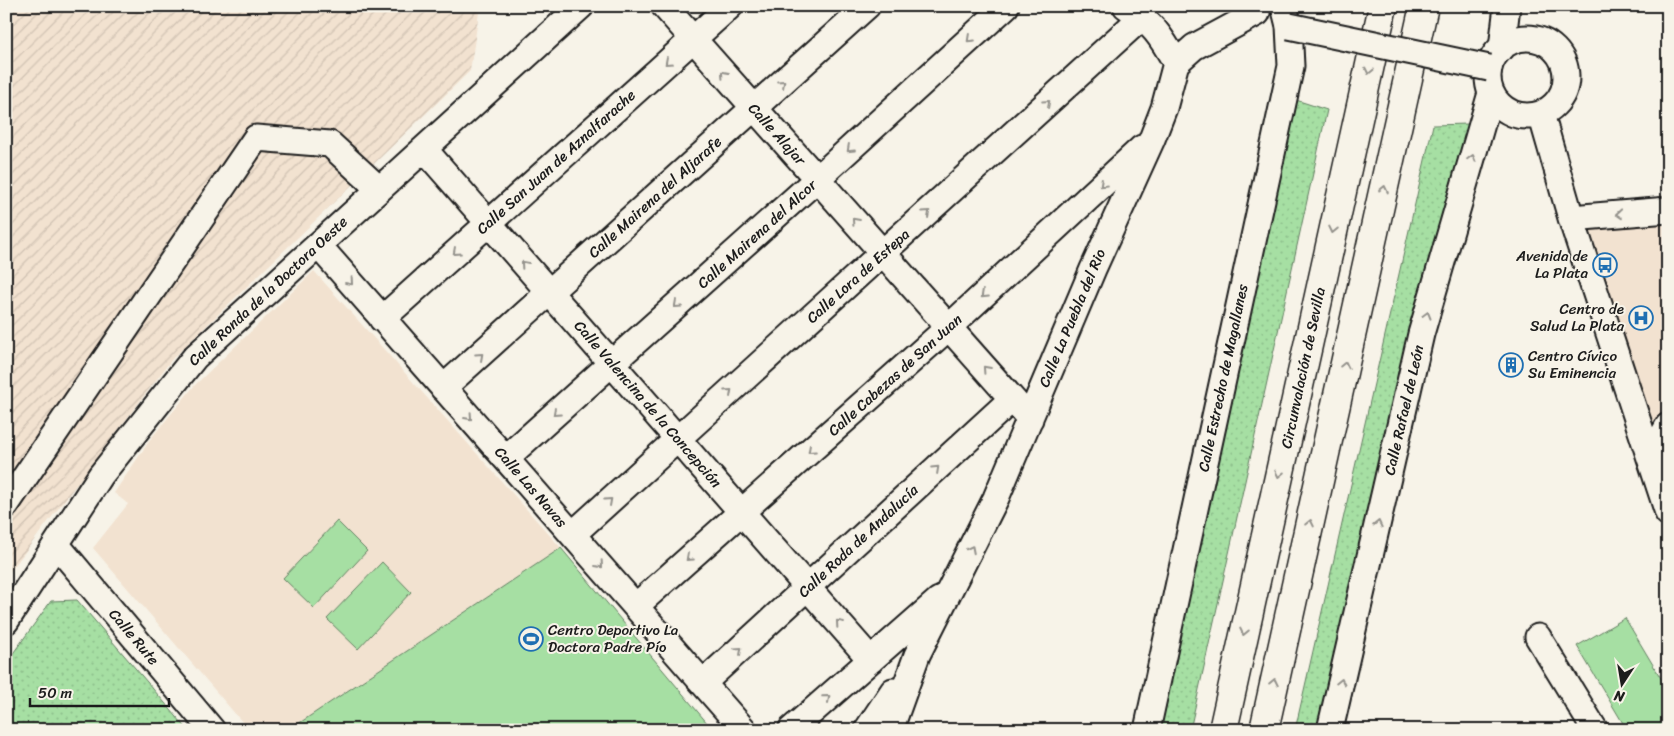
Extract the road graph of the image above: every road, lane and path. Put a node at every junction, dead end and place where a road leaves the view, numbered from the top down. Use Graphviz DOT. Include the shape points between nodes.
graph roads {
  1 [pos="581,6"];
  2 [pos="664,6"];
  3 [pos="730,6"];
  4 [pos="867,6"];
  5 [pos="1006,6"];
  6 [pos="1383,6"];
  7 [pos="1424,6"];
  8 [pos="1506,6"];
  9 [pos="1251,10"];
  10 [pos="1134,11"];
  11 [pos="1287,16"];
  12 [pos="693,39"];
  13 [pos="1495,58"];
  14 [pos="1176,63"];
  15 [pos="1491,93"];
  16 [pos="754,108"];
  17 [pos="1541,114"];
  18 [pos="424,149"];
  19 [pos="1127,175"];
  20 [pos="818,179"];
  21 [pos="379,189"];
  22 [pos="1668,210"];
  23 [pos="1571,218"];
  24 [pos="488,223"];
  25 [pos="318,245"];
  26 [pos="883,253"];
  27 [pos="550,293"];
  28 [pos="382,319"];
  29 [pos="949,327"];
  30 [pos="612,364"];
  31 [pos="443,388"];
  32 [pos="1012,399"];
  33 [pos="1030,419"];
  34 [pos="1668,426"];
  35 [pos="678,439"];
  36 [pos="506,458"];
  37 [pos="1650,458"];
  38 [pos="6,506"];
  39 [pos="742,511"];
  40 [pos="1668,514"];
  41 [pos="573,534"];
  42 [pos="56,544"];
  43 [pos="808,587"];
  44 [pos="949,592"];
  45 [pos="636,606"];
  46 [pos="6,621"];
  47 [pos="1538,637"];
  48 [pos="917,656"];
  49 [pos="871,660"];
  50 [pos="703,683"];
  51 [pos="212,730"];
  52 [pos="744,730"];
  53 [pos="791,730"];
  54 [pos="867,730"];
  55 [pos="890,730"];
  56 [pos="1146,730"];
  57 [pos="1223,730"];
  58 [pos="1264,730"];
  59 [pos="1330,730"];
  60 [pos="1595,730"];
  1 -- 18 [label="street, Calle Ronda de la Doctora Oeste"];
  2 -- 12 [label="street, Calle Alajar"];
  3 -- 12 [label="street, Calle San Juan de Aznalfarache"];
  16 -- 4 [label="street, Calle Mairena del Aljarafe, one-way"];
  5 -- 20 [label="street, Calle Mairena del Alcor, one-way"];
  6 -- 57 [label="highway, Circunvalación de Sevilla, one-way"];
  58 -- 7 [label="highway, one-way"];
  8 -- 13 [label="street"];
  9 -- 11 [label="street"];
  9 -- 14 [label="street" via="1194,47"];
  10 -- 14 [label="street" via="1160,34"];
  26 -- 10 [label="street, Calle Lora de Estepa, one-way"];
  11 -- 13 [label="street, bridge"];
  11 -- 56 [label="street, Calle Estrecho de Magallanes" via="1290,66"];
  16 -- 12 [label="street, Calle Alajar, one-way"];
  12 -- 24 [label="street, Calle San Juan de Aznalfarache, one-way"];
  13 -- 15 [label="street"];
  13 -- 17 [label="street" via="1512,41 1530,39 1548,44 1558,52 1564,63 1565,88 1552,108"];
  14 -- 19 [label="street, Calle La Puebla del Rio" via="1152,139"];
  15 -- 17 [label="street" via="1503,108 1514,114"];
  59 -- 15 [label="street, Calle Rafael de León, one-way" via="1421,334"];
  16 -- 20 [label="street, Calle Alajar"];
  16 -- 27 [label="street, Calle Mairena del Aljarafe"];
  17 -- 23 [label="street"];
  18 -- 21 [label="street, Calle Ronda de la Doctora Oeste"];
  18 -- 24 [label="street, Calle Valencina de la Concepción"];
  19 -- 29 [label="street, Calle Cabezas de San Juan, one-way"];
  19 -- 33 [label="street, Calle La Puebla del Rio" via="1093,269"];
  26 -- 20 [label="street, Calle Alajar, one-way"];
  20 -- 30 [label="street, Calle Mairena del Alcor, one-way"];
  21 -- 25 [label="street, Calle Ronda de la Doctora Oeste"];
  21 -- 38 [label="street" via="330,144 256,138"];
  22 -- 23 [label="street, one-way"];
  23 -- 37 [label="street"];
  27 -- 24 [label="street, Calle Valencina de la Concepción, one-way"];
  24 -- 28 [label="street, Calle San Juan de Aznalfarache, one-way"];
  25 -- 28 [label="street, Calle Las Navas, one-way"];
  25 -- 42 [label="street, Calle Ronda de la Doctora Oeste" via="195,357 101,475"];
  26 -- 29 [label="street, Calle Alajar"];
  35 -- 26 [label="street, Calle Lora de Estepa, one-way"];
  27 -- 30 [label="street, Calle Valencina de la Concepción"];
  31 -- 27 [label="street, Calle Mairena del Aljarafe, one-way"];
  28 -- 31 [label="street, Calle Las Navas"];
  32 -- 29 [label="street, Calle Alajar, one-way"];
  29 -- 39 [label="street, Calle Cabezas de San Juan, one-way"];
  30 -- 35 [label="street, Calle Valencina de la Concepción"];
  30 -- 36 [label="street, Calle Mairena del Alcor, one-way"];
  31 -- 36 [label="street, Calle Las Navas, one-way"];
  32 -- 33 [label="street, Calle Alajar"];
  43 -- 32 [label="street, Calle Roda de Andalucía, one-way"];
  44 -- 33 [label="street, Calle La Puebla del Rio, one-way" via="996,498"];
  34 -- 37 [label="street"];
  35 -- 39 [label="street, Calle Valencina de la Concepción"];
  41 -- 35 [label="street, Calle Lora de Estepa, one-way"];
  36 -- 41 [label="street, Calle Las Navas"];
  37 -- 40 [label="street"];
  39 -- 43 [label="street, Calle Valencina de la Concepción"];
  39 -- 45 [label="street, Calle Cabezas de San Juan, one-way"];
  41 -- 45 [label="street, Calle Las Navas, one-way"];
  42 -- 46 [label="street, Calle Ronda de la Doctora Oeste"];
  42 -- 51 [label="street, Calle Rute"];
  49 -- 43 [label="street, Calle Valencina de la Concepción, one-way"];
  50 -- 43 [label="street, Calle Roda de Andalucía, one-way"];
  44 -- 48 [label="street, Calle La Puebla del Rio"];
  44 -- 49 [label="street"];
  45 -- 50 [label="street, Calle Las Navas"];
  47 -- 60 [label="street"];
  48 -- 54 [label="street"];
  48 -- 55 [label="street"];
  53 -- 49 [label="street, one-way"];
  50 -- 52 [label="street, Calle Las Navas"];
}
